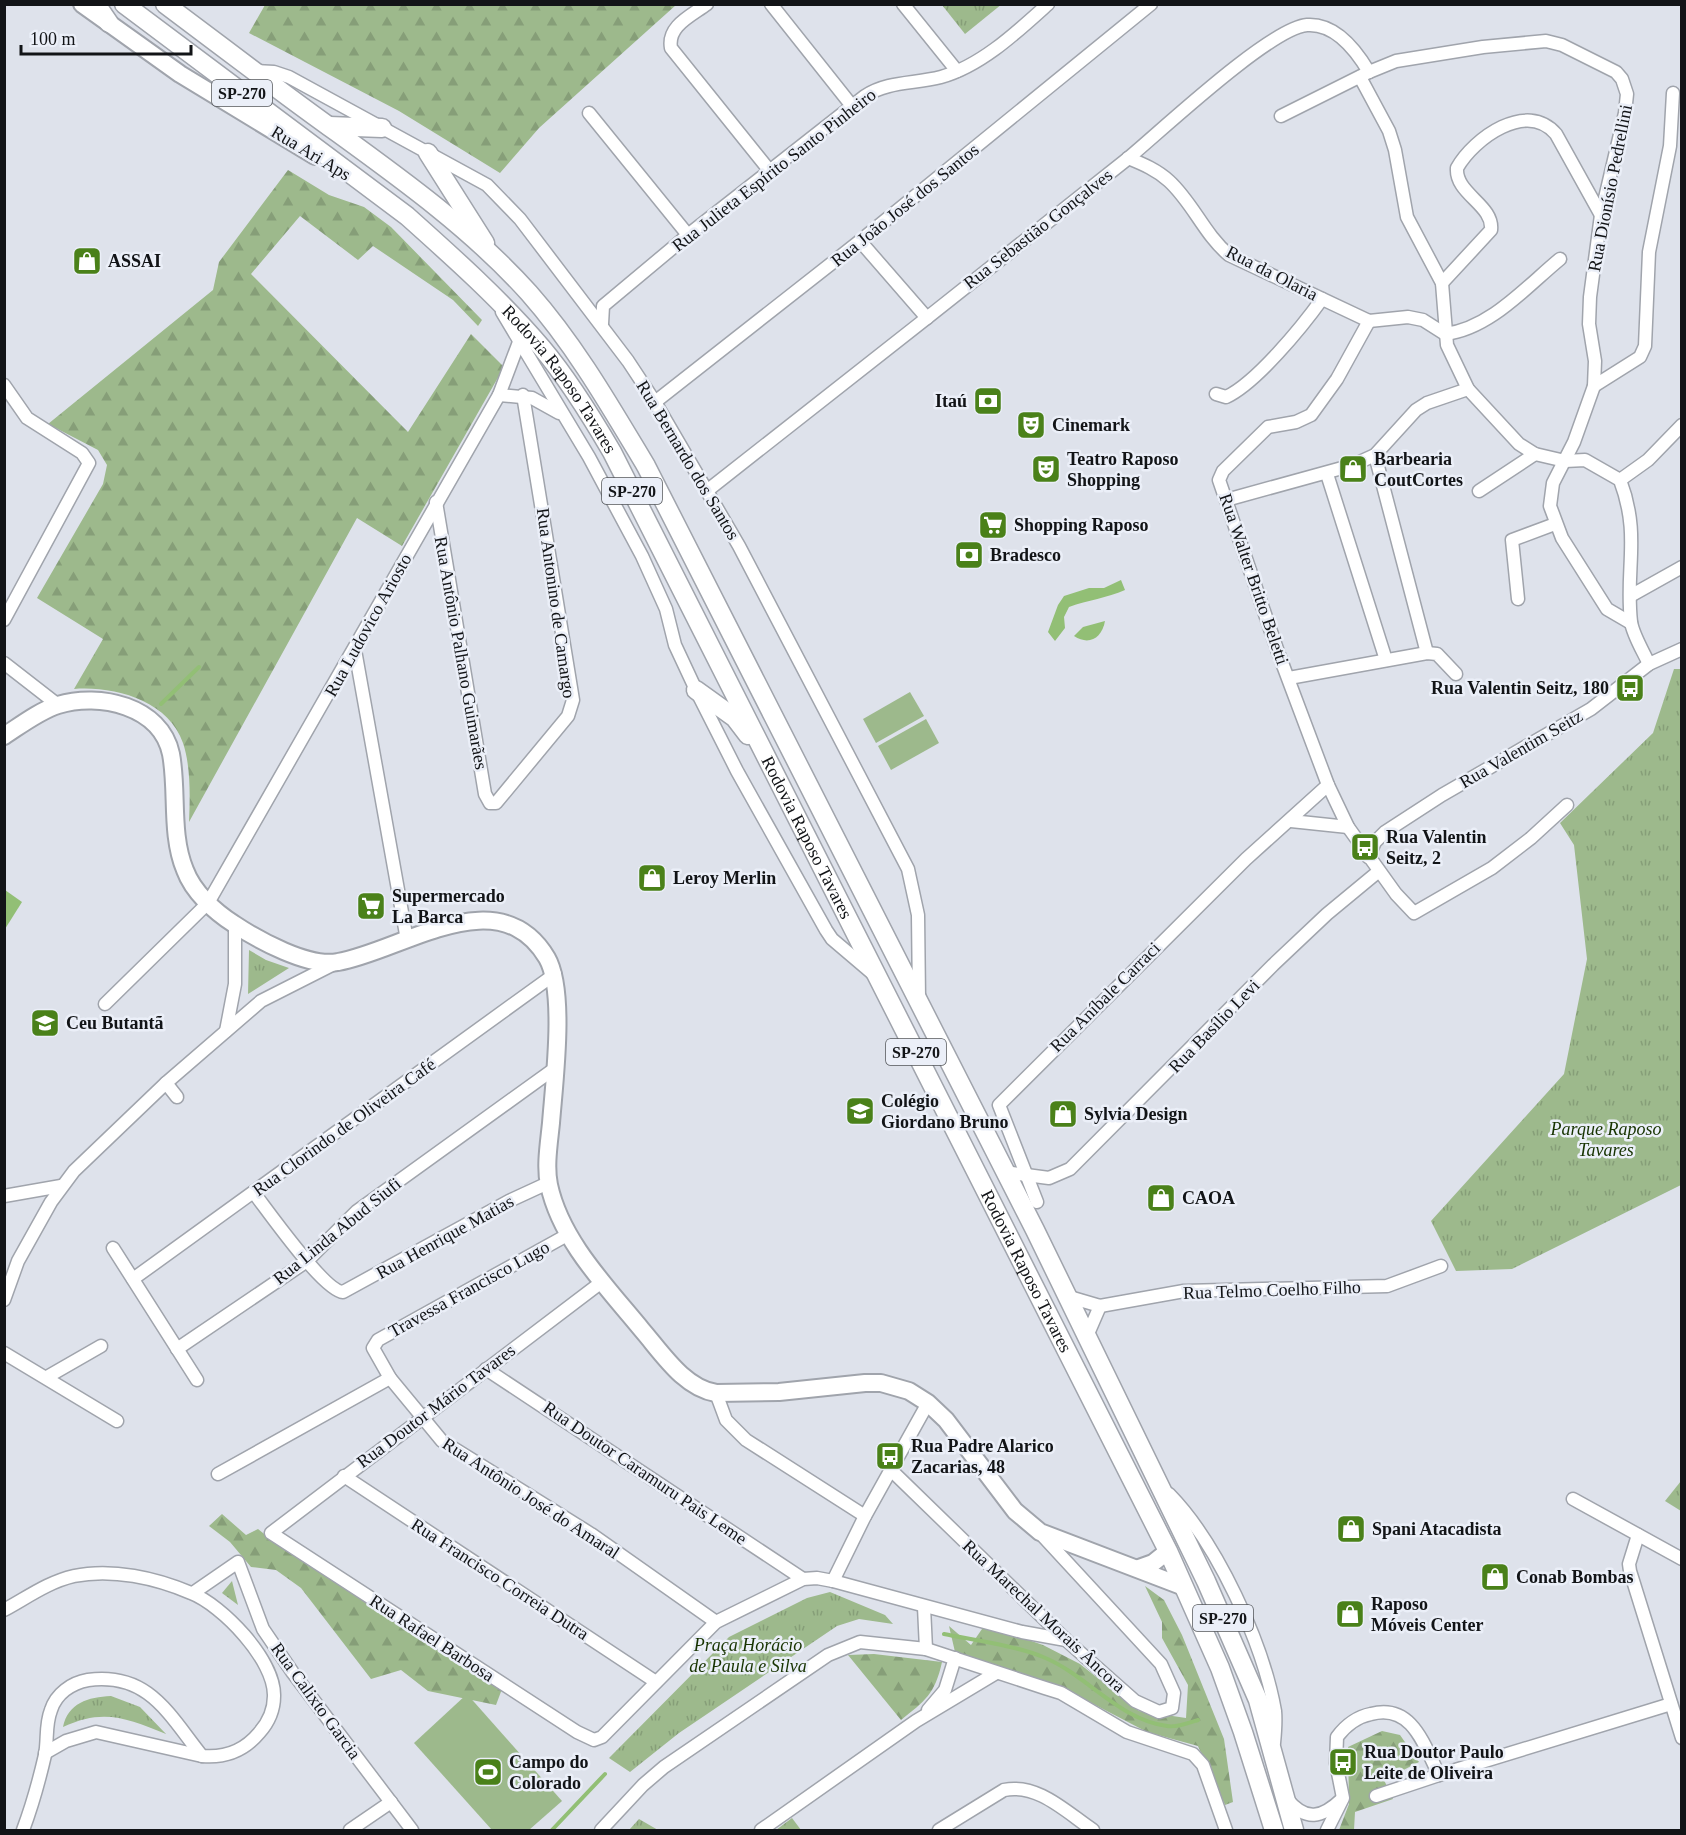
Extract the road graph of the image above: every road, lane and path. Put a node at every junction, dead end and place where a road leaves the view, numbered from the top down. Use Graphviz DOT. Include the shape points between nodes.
graph roads {
  1 [pos="67,4"];
  2 [pos="96,4"];
  3 [pos="124,4"];
  4 [pos="165,4"];
  5 [pos="707,4"];
  6 [pos="771,4"];
  7 [pos="903,4"];
  8 [pos="1048,4"];
  9 [pos="1151,4"];
  10 [pos="82,5"];
  11 [pos="1032,11"];
  12 [pos="109,23"];
  13 [pos="255,71"];
  14 [pos="957,71"];
  15 [pos="1364,74"];
  16 [pos="1673,93"];
  17 [pos="852,106"];
  18 [pos="589,113"];
  19 [pos="1281,116"];
  20 [pos="329,126"];
  21 [pos="382,129"];
  22 [pos="428,153"];
  23 [pos="1128,158"];
  24 [pos="770,170"];
  25 [pos="360,182"];
  26 [pos="1601,215"];
  27 [pos="688,235"];
  28 [pos="860,241"];
  29 [pos="1560,259"];
  30 [pos="496,260"];
  31 [pos="1442,283"];
  32 [pos="493,295"];
  33 [pos="1322,300"];
  34 [pos="586,303"];
  35 [pos="603,306"];
  36 [pos="927,318"];
  37 [pos="1369,321"];
  38 [pos="602,324"];
  39 [pos="1445,334"];
  40 [pos="519,342"];
  41 [pos="4,385"];
  42 [pos="1594,386"];
  43 [pos="1468,389"];
  44 [pos="1216,394"];
  45 [pos="499,395"];
  46 [pos="523,395"];
  47 [pos="655,402"];
  48 [pos="562,414"];
  49 [pos="1682,425"];
  50 [pos="1535,454"];
  51 [pos="1375,455"];
  52 [pos="1565,461"];
  53 [pos="1327,474"];
  54 [pos="1620,480"];
  55 [pos="708,490"];
  56 [pos="1479,491"];
  57 [pos="1226,500"];
  58 [pos="436,502"];
  59 [pos="1555,524"];
  60 [pos="1682,567"];
  61 [pos="1632,595"];
  62 [pos="1518,599"];
  63 [pos="4,620"];
  64 [pos="1631,623"];
  65 [pos="355,650"];
  66 [pos="1680,651"];
  67 [pos="1427,653"];
  68 [pos="1386,660"];
  69 [pos="4,663"];
  70 [pos="1649,664"];
  71 [pos="1456,674"];
  72 [pos="1289,678"];
  73 [pos="696,690"];
  74 [pos="58,705"];
  75 [pos="4,736"];
  76 [pos="779,778"];
  77 [pos="1328,786"];
  78 [pos="490,803"];
  79 [pos="1567,805"];
  80 [pos="1291,821"];
  81 [pos="1348,827"];
  82 [pos="1368,857"];
  83 [pos="1379,872"];
  84 [pos="208,903"];
  85 [pos="236,925"];
  86 [pos="407,940"];
  87 [pos="336,963"];
  88 [pos="555,974"];
  89 [pos="879,980"];
  90 [pos="233,997"];
  91 [pos="105,1004"];
  92 [pos="919,1007"];
  93 [pos="247,1014"];
  94 [pos="226,1031"];
  95 [pos="554,1069"];
  96 [pos="166,1083"];
  97 [pos="177,1097"];
  98 [pos="1004,1172"];
  99 [pos="1029,1177"];
  100 [pos="1049,1179"];
  101 [pos="548,1183"];
  102 [pos="61,1186"];
  103 [pos="254,1193"];
  104 [pos="4,1196"];
  105 [pos="1038,1202"];
  106 [pos="1035,1230"];
  107 [pos="569,1234"];
  108 [pos="113,1248"];
  109 [pos="307,1261"];
  110 [pos="1441,1266"];
  111 [pos="133,1280"];
  112 [pos="603,1281"];
  113 [pos="1066,1296"];
  114 [pos="4,1300"];
  115 [pos="1100,1306"];
  116 [pos="1087,1336"];
  117 [pos="101,1346"];
  118 [pos="373,1348"];
  119 [pos="177,1349"];
  120 [pos="4,1353"];
  121 [pos="486,1369"];
  122 [pos="47,1377"];
  123 [pos="390,1378"];
  124 [pos="197,1380"];
  125 [pos="716,1393"];
  126 [pos="928,1403"];
  127 [pos="421,1418"];
  128 [pos="117,1421"];
  129 [pos="891,1470"];
  130 [pos="218,1474"];
  131 [pos="344,1476"];
  132 [pos="1573,1499"];
  133 [pos="865,1516"];
  134 [pos="1040,1532"];
  135 [pos="271,1533"];
  136 [pos="1638,1535"];
  137 [pos="1168,1551"];
  138 [pos="1682,1559"];
  139 [pos="1139,1568"];
  140 [pos="803,1579"];
  141 [pos="833,1581"];
  142 [pos="1184,1587"];
  143 [pos="193,1593"];
  144 [pos="924,1607"];
  145 [pos="4,1610"];
  146 [pos="716,1622"];
  147 [pos="1066,1640"];
  148 [pos="926,1649"];
  149 [pos="955,1658"];
  150 [pos="996,1673"];
  151 [pos="656,1682"];
  152 [pos="1671,1704"];
  153 [pos="916,1721"];
  154 [pos="1682,1738"];
  155 [pos="45,1753"];
  156 [pos="202,1756"];
  157 [pos="1439,1775"];
  158 [pos="1376,1796"];
  159 [pos="1286,1798"];
  160 [pos="1343,1798"];
  161 [pos="391,1802"];
  162 [pos="23,1830"];
  163 [pos="350,1830"];
  164 [pos="412,1830"];
  165 [pos="601,1830"];
  166 [pos="761,1830"];
  167 [pos="939,1830"];
  168 [pos="1093,1830"];
  169 [pos="1226,1830"];
  170 [pos="1274,1830"];
  171 [pos="1294,1830"];
  172 [pos="1327,1830"];
  1 -- 10 [label="main road"];
  2 -- 12 [label="highway"];
  3 -- 25 [label="highway, Rodovia Raposo Tavares / SP-270"];
  4 -- 13 [label="highway, Rodovia Raposo Tavares / SP-270"];
  5 -- 24 [label="street" via="672,31 671,48"];
  6 -- 17 [label="street"];
  7 -- 14 [label="street"];
  8 -- 11 [label="street, Rua Julieta Espírito Santo Pinheiro"];
  9 -- 28 [label="street, Rua João José dos Santos"];
  10 -- 12 [label="main road, Rua Ari Aps"];
  11 -- 14 [label="street, Rua Julieta Espírito Santo Pinheiro" via="992,51"];
  12 -- 25 [label="main road, Rua Ari Aps" via="180,74"];
  13 -- 20 [label="highway, Rodovia Raposo Tavares / SP-270"];
  13 -- 21 [label="street, Rua Bernardo dos Santos" via="289,77"];
  14 -- 17 [label="street, Rua Julieta Espírito Santo Pinheiro" via="883,86"];
  15 -- 19 [label="street, Rua Dionísio Pedrellini"];
  15 -- 23 [label="street, Rua Sebastião Gonçalves" via="1359,56 1334,32 1307,25 1291,29 1263,45"];
  15 -- 26 [label="street, Rua Dionísio Pedrellini" via="1431,54 1546,41 1616,72 1625,86 1625,113"];
  15 -- 31 [label="street, Rua Sebastião Gonçalves" via="1395,150 1407,217"];
  16 -- 42 [label="street" via="1670,146 1648,252 1645,346 1640,357"];
  17 -- 24 [label="street, Rua Julieta Espírito Santo Pinheiro"];
  18 -- 27 [label="street"];
  20 -- 21 [label="highway"];
  20 -- 30 [label="highway, Rodovia Raposo Tavares / SP-270"];
  21 -- 22 [label="street, Rua Bernardo dos Santos"];
  22 -- 30 [label="highway"];
  22 -- 34 [label="street, Rua Bernardo dos Santos" via="487,185 504,200"];
  23 -- 33 [label="street, Rua da Olaria" via="1168,180 1216,244 1229,255"];
  23 -- 36 [label="street, Rua Sebastião Gonçalves"];
  24 -- 27 [label="street, Rua Julieta Espírito Santo Pinheiro"];
  25 -- 32 [label="highway, Rodovia Raposo Tavares / SP-270" via="407,216"];
  26 -- 31 [label="street" via="1549,125 1538,121 1508,123 1457,168 1462,185 1490,218 1491,230"];
  26 -- 42 [label="street, Rua Dionísio Pedrellini" via="1590,297"];
  27 -- 35 [label="street, Rua Julieta Espírito Santo Pinheiro"];
  28 -- 36 [label="street"];
  28 -- 47 [label="street, Rua João José dos Santos"];
  29 -- 39 [label="street" via="1476,326"];
  30 -- 92 [label="highway, Rodovia Raposo Tavares / SP-270" via="569,342 646,466"];
  31 -- 39 [label="street"];
  32 -- 40 [label="street"];
  32 -- 76 [label="highway, Rodovia Raposo Tavares / SP-270" via="544,350 585,406"];
  33 -- 37 [label="street, Rua da Olaria"];
  33 -- 44 [label="street" via="1276,355 1226,397"];
  34 -- 35 [label="street"];
  34 -- 38 [label="street, Rua Bernardo dos Santos"];
  35 -- 38 [label="street"];
  36 -- 55 [label="street, Rua Sebastião Gonçalves"];
  37 -- 39 [label="street, Rua da Olaria" via="1408,317 1423,320"];
  37 -- 57 [label="street, Rua Walter Britto Beletti" via="1337,379 1311,415 1269,427 1222,471 1219,480"];
  38 -- 47 [label="street, Rua Bernardo dos Santos"];
  39 -- 43 [label="street" via="1452,359"];
  40 -- 45 [label="street, Rua Ludovico Ariosto"];
  40 -- 48 [label="street"];
  41 -- 63 [label="street" via="27,418 82,453 89,463"];
  42 -- 52 [label="street, Rua Dionísio Pedrellini"];
  43 -- 50 [label="street" via="1520,444"];
  43 -- 51 [label="street" via="1416,410"];
  45 -- 46 [label="street"];
  45 -- 58 [label="street, Rua Ludovico Ariosto"];
  46 -- 48 [label="street"];
  46 -- 78 [label="street, Rua Antonino de Camargo" via="573,700 568,716 500,802"];
  47 -- 55 [label="street, Rua Bernardo dos Santos"];
  48 -- 73 [label="street" via="642,556"];
  49 -- 54 [label="street" via="1648,460"];
  50 -- 52 [label="street"];
  50 -- 56 [label="street"];
  51 -- 53 [label="street"];
  51 -- 67 [label="street"];
  52 -- 54 [label="street" via="1585,460"];
  52 -- 59 [label="street, Rua Dionísio Pedrellini" via="1550,493"];
  53 -- 57 [label="street"];
  53 -- 68 [label="street"];
  54 -- 61 [label="street" via="1633,529"];
  55 -- 92 [label="street, Rua Bernardo dos Santos" via="908,869 918,915"];
  57 -- 72 [label="street, Rua Walter Britto Beletti"];
  58 -- 65 [label="street, Rua Ludovico Ariosto"];
  58 -- 78 [label="street, Rua Antônio Palhano Guimarães" via="485,794"];
  59 -- 62 [label="street" via="1512,540"];
  59 -- 64 [label="street, Rua Dionísio Pedrellini" via="1607,609"];
  60 -- 61 [label="street"];
  61 -- 64 [label="street"];
  64 -- 70 [label="street"];
  65 -- 84 [label="street, Rua Ludovico Ariosto"];
  65 -- 86 [label="street"];
  66 -- 70 [label="street, Rua Valentim Seitz"];
  67 -- 68 [label="street, Rua Walter Britto Beletti"];
  67 -- 71 [label="street" via="1437,654"];
  68 -- 72 [label="street, Rua Walter Britto Beletti"];
  69 -- 74 [label="street"];
  70 -- 82 [label="street, Rua Valentim Seitz" via="1591,709 1385,832"];
  72 -- 77 [label="street, Rua Walter Britto Beletti"];
  73 -- 76 [label="highway" via="735,718"];
  73 -- 89 [label="street" via="832,939"];
  74 -- 75 [label="main road"];
  74 -- 84 [label="main road" via="109,701 135,711 158,728 171,754 181,859 192,884"];
  76 -- 89 [label="highway, Rodovia Raposo Tavares / SP-270"];
  77 -- 80 [label="street, Rua Aníbale Carraci"];
  77 -- 81 [label="street, Rua Walter Britto Beletti"];
  79 -- 83 [label="street, Rua Walter Britto Beletti" via="1491,868 1414,913"];
  80 -- 81 [label="street"];
  80 -- 99 [label="street, Rua Aníbale Carraci" via="1173,929 999,1105"];
  81 -- 82 [label="street, Rua Walter Britto Beletti"];
  82 -- 83 [label="street, Rua Walter Britto Beletti"];
  83 -- 100 [label="street, Rua Basílio Levi" via="1273,965 1085,1156"];
  84 -- 85 [label="main road"];
  84 -- 91 [label="street, Rua Ludovico Ariosto"];
  85 -- 87 [label="main road" via="283,950"];
  85 -- 90 [label="street"];
  86 -- 87 [label="main road"];
  86 -- 88 [label="main road" via="455,923 495,921 515,928 533,941"];
  87 -- 93 [label="street" via="282,989"];
  88 -- 95 [label="main road"];
  88 -- 103 [label="street, Rua Clorindo de Oliveira Café"];
  89 -- 137 [label="highway, Rodovia Raposo Tavares / SP-270"];
  90 -- 93 [label="street"];
  90 -- 94 [label="street"];
  92 -- 98 [label="highway, Rodovia Raposo Tavares / SP-270"];
  93 -- 94 [label="street"];
  94 -- 96 [label="street"];
  95 -- 101 [label="main road"];
  95 -- 109 [label="street, Rua Linda Abud Siufi" via="357,1211"];
  96 -- 97 [label="street"];
  96 -- 102 [label="street"];
  98 -- 99 [label="street"];
  98 -- 106 [label="highway, Rodovia Raposo Tavares / SP-270"];
  99 -- 100 [label="street"];
  99 -- 105 [label="street, Rua Aníbale Carraci"];
  100 -- 105 [label="street"];
  101 -- 107 [label="main road"];
  101 -- 109 [label="street, Rua Henrique Matias" via="343,1292 332,1289"];
  102 -- 104 [label="street"];
  102 -- 114 [label="street" via="18,1261"];
  103 -- 109 [label="street"];
  103 -- 111 [label="street, Rua Clorindo de Oliveira Café"];
  105 -- 106 [label="street"];
  106 -- 113 [label="highway, Rodovia Raposo Tavares / SP-270"];
  107 -- 112 [label="main road"];
  107 -- 118 [label="street, Travessa Francisco Lugo" via="378,1340"];
  108 -- 111 [label="street"];
  109 -- 119 [label="street, Rua Linda Abud Siufi"];
  110 -- 115 [label="street, Rua Telmo Coelho Filho" via="1387,1286 1184,1291"];
  111 -- 119 [label="street"];
  112 -- 121 [label="street, Rua Doutor Mário Tavares"];
  112 -- 125 [label="main road" via="672,1365 692,1383"];
  113 -- 115 [label="street, Rua Telmo Coelho Filho"];
  113 -- 116 [label="highway, Rodovia Raposo Tavares / SP-270"];
  115 -- 116 [label="street"];
  116 -- 159 [label="highway, Rodovia Raposo Tavares / SP-270" via="1239,1655 1258,1700"];
  117 -- 122 [label="street"];
  118 -- 123 [label="street, Rua Antônio José do Amaral"];
  119 -- 124 [label="street"];
  120 -- 122 [label="street"];
  121 -- 127 [label="street, Rua Doutor Mário Tavares"];
  121 -- 140 [label="street, Rua Doutor Caramuru Pais Leme"];
  122 -- 128 [label="street"];
  123 -- 127 [label="street, Rua Antônio José do Amaral"];
  123 -- 130 [label="street"];
  125 -- 126 [label="main road" via="881,1383 909,1391"];
  125 -- 133 [label="street" via="726,1420 746,1440"];
  126 -- 129 [label="street"];
  126 -- 134 [label="main road" via="946,1420 1015,1511"];
  127 -- 131 [label="street, Rua Doutor Mário Tavares"];
  127 -- 146 [label="street, Rua Antônio José do Amaral" via="442,1441 591,1534"];
  129 -- 133 [label="street"];
  129 -- 147 [label="street, Rua Marechal Morais Âncora"];
  131 -- 135 [label="street, Rua Doutor Mário Tavares"];
  131 -- 151 [label="street, Rua Francisco Correia Dutra"];
  132 -- 136 [label="street"];
  133 -- 141 [label="street"];
  134 -- 139 [label="main road"];
  134 -- 147 [label="street, Rua Marechal Morais Âncora" via="1161,1664 1174,1693 1172,1708 1159,1712 1135,1701"];
  135 -- 151 [label="street, Rua Rafael Barbosa" via="594,1740 602,1737"];
  136 -- 138 [label="street"];
  136 -- 152 [label="street" via="1629,1564"];
  137 -- 139 [label="main road"];
  137 -- 142 [label="highway, Rodovia Raposo Tavares / SP-270"];
  139 -- 142 [label="main road"];
  140 -- 141 [label="street"];
  140 -- 146 [label="street"];
  141 -- 144 [label="street"];
  142 -- 170 [label="highway, Rodovia Raposo Tavares / SP-270" via="1220,1668"];
  143 -- 145 [label="street" via="150,1579 93,1574 46,1586"];
  143 -- 156 [label="street" via="221,1611 242,1632 266,1670 274,1697 265,1726 248,1745 223,1756"];
  143 -- 161 [label="street, Rua Calixto Garcia" via="238,1562 263,1629"];
  144 -- 147 [label="street"];
  144 -- 148 [label="street"];
  146 -- 151 [label="street"];
  148 -- 149 [label="street"];
  148 -- 165 [label="street" via="860,1642 828,1655 664,1767"];
  149 -- 150 [label="street"];
  149 -- 153 [label="street" via="945,1690"];
  150 -- 153 [label="street"];
  150 -- 169 [label="street" via="1061,1693 1126,1732 1193,1754 1203,1765"];
  152 -- 154 [label="street"];
  152 -- 157 [label="street"];
  153 -- 166 [label="street"];
  155 -- 156 [label="street" via="66,1741 96,1732"];
  155 -- 156 [label="street" via="48,1720 58,1695 82,1681 113,1678 139,1686 153,1697"];
  155 -- 162 [label="street"];
  157 -- 158 [label="street"];
  157 -- 160 [label="street" via="1409,1720 1382,1711 1353,1721 1337,1737 1336,1763"];
  159 -- 160 [label="street" via="1294,1807 1317,1816"];
  159 -- 171 [label="highway, Rodovia Raposo Tavares / SP-270"];
  160 -- 172 [label="street"];
  161 -- 163 [label="street"];
  161 -- 164 [label="street, Rua Calixto Garcia"];
  167 -- 168 [label="street" via="1004,1790 1016,1787 1037,1792"];
}
